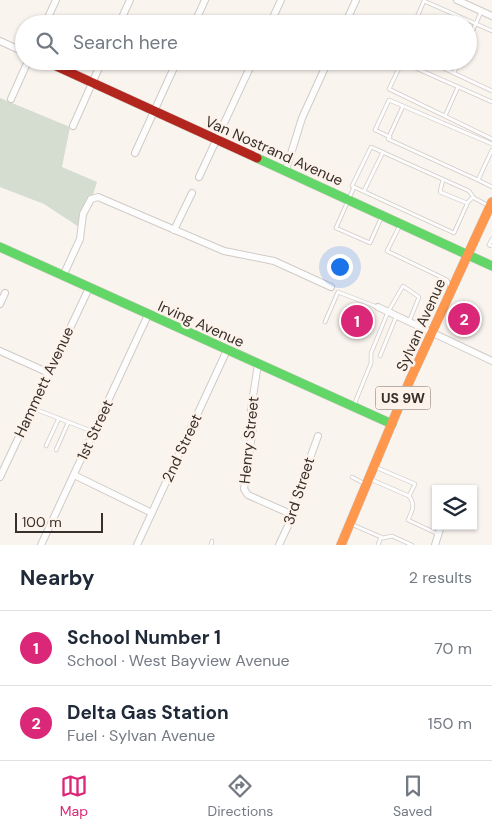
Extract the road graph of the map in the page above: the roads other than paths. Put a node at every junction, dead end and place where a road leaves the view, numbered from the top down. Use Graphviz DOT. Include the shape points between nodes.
graph roads {
  1 [pos="56,0"];
  2 [pos="130,0"];
  3 [pos="205,0"];
  4 [pos="281,0"];
  5 [pos="356,0"];
  6 [pos="457,0"];
  7 [pos="482,11"];
  8 [pos="49,15"];
  9 [pos="123,15"];
  10 [pos="198,15"];
  11 [pos="274,15"];
  12 [pos="349,15"];
  13 [pos="418,15"];
  14 [pos="456,15"];
  15 [pos="492,16"];
  16 [pos="477,22"];
  17 [pos="477,24"];
  18 [pos="492,31"];
  19 [pos="0,41"];
  20 [pos="15,48"];
  21 [pos="24,70"];
  22 [pos="64,70"];
  23 [pos="98,70"];
  24 [pos="173,70"];
  25 [pos="249,70"];
  26 [pos="324,70"];
  27 [pos="398,70"];
  28 [pos="420,70"];
  29 [pos="448,70"];
  30 [pos="455,70"];
  31 [pos="454,73"];
  32 [pos="92,83"];
  33 [pos="458,87"];
  34 [pos="492,90"];
  35 [pos="11,99"];
  36 [pos="492,102"];
  37 [pos="404,106"];
  38 [pos="154,111"];
  39 [pos="445,116"];
  40 [pos="72,126"];
  41 [pos="389,138"];
  42 [pos="492,139"];
  43 [pos="217,140"];
  44 [pos="492,144"];
  45 [pos="492,150"];
  46 [pos="382,152"];
  47 [pos="135,153"];
  48 [pos="286,170"];
  49 [pos="199,177"];
  50 [pos="443,179"];
  51 [pos="478,180"];
  52 [pos="354,187"];
  53 [pos="492,187"];
  54 [pos="364,191"];
  55 [pos="192,192"];
  56 [pos="473,196"];
  57 [pos="348,199"];
  58 [pos="467,203"];
  59 [pos="491,205"];
  60 [pos="382,216"];
  61 [pos="400,224"];
  62 [pos="174,230"];
  63 [pos="492,239"];
  64 [pos="491,245"];
  65 [pos="0,248"];
  66 [pos="468,254"];
  67 [pos="492,266"];
  68 [pos="63,276"];
  69 [pos="332,287"];
  70 [pos="90,288"];
  71 [pos="451,290"];
  72 [pos="5,293"];
  73 [pos="0,304"];
  74 [pos="378,307"];
  75 [pos="388,312"];
  76 [pos="148,315"];
  77 [pos="396,316"];
  78 [pos="326,322"];
  79 [pos="409,322"];
  80 [pos="432,332"];
  81 [pos="227,350"];
  82 [pos="0,351"];
  83 [pos="380,356"];
  84 [pos="492,361"];
  85 [pos="258,364"];
  86 [pos="49,373"];
  87 [pos="353,406"];
  88 [pos="32,408"];
  89 [pos="59,418"];
  90 [pos="68,423"];
  91 [pos="392,424"];
  92 [pos="94,432"];
  93 [pos="318,436"];
  94 [pos="46,446"];
  95 [pos="56,450"];
  96 [pos="374,466"];
  97 [pos="74,475"];
  98 [pos="0,477"];
  99 [pos="352,477"];
  100 [pos="368,482"];
  101 [pos="409,496"];
  102 [pos="152,513"];
  103 [pos="293,515"];
  104 [pos="350,524"];
  105 [pos="440,530"];
  106 [pos="438,534"];
  107 [pos="381,537"];
  108 [pos="341,544"];
  109 [pos="41,545"];
  110 [pos="137,545"];
  111 [pos="279,545"];
  112 [pos="378,545"];
  113 [pos="412,545"];
  114 [pos="435,545"];
  1 -- 8 [label="street"];
  2 -- 9 [label="street"];
  3 -- 10 [label="street"];
  4 -- 11 [label="street"];
  5 -- 12 [label="street"];
  6 -- 7 [label="street"];
  7 -- 15 [label="street"];
  7 -- 16 [label="lane"];
  13 -- 14 [label="lane" via="424,1"];
  17 -- 18 [label="lane"];
  19 -- 20 [label="street"];
  21 -- 35 [label="street"];
  22 -- 32 [label="street, Van Nostrand Avenue"];
  23 -- 32 [label="street"];
  24 -- 38 [label="street"];
  25 -- 43 [label="street"];
  26 -- 48 [label="street" via="302,118"];
  27 -- 39 [label="lane" via="389,89"];
  28 -- 33 [label="lane"];
  29 -- 31 [label="lane"];
  30 -- 31 [label="lane"];
  31 -- 34 [label="lane"];
  32 -- 38 [label="street, Van Nostrand Avenue"];
  32 -- 40 [label="street"];
  33 -- 36 [label="lane"];
  33 -- 39 [label="lane"];
  37 -- 41 [label="lane"];
  37 -- 41 [label="lane" via="388,100 375,130"];
  37 -- 44 [label="lane"];
  38 -- 43 [label="street, Van Nostrand Avenue"];
  38 -- 47 [label="street"];
  39 -- 42 [label="lane"];
  41 -- 51 [label="lane"];
  43 -- 48 [label="street, Van Nostrand Avenue"];
  43 -- 49 [label="street"];
  45 -- 51 [label="lane"];
  46 -- 50 [label="lane"];
  46 -- 52 [label="lane" via="371,147"];
  46 -- 54 [label="lane"];
  48 -- 57 [label="street, Van Nostrand Avenue"];
  50 -- 56 [label="lane" via="469,190"];
  50 -- 58 [label="lane" via="440,192"];
  51 -- 53 [label="lane"];
  52 -- 54 [label="lane"];
  52 -- 57 [label="lane"];
  54 -- 58 [label="lane" via="454,233"];
  55 -- 62 [label="street"];
  56 -- 58 [label="lane"];
  56 -- 59 [label="lane"];
  57 -- 60 [label="street, Van Nostrand Avenue"];
  57 -- 60 [label="lane" via="336,228 370,243"];
  59 -- 66 [label="street, Sylvan Avenue / US 9W"];
  60 -- 61 [label="street, Van Nostrand Avenue"];
  61 -- 66 [label="street, Van Nostrand Avenue"];
  61 -- 71 [label="lane" via="387,252 443,278"];
  62 -- 68 [label="street" via="94,197 86,207 80,239"];
  62 -- 69 [label="street" via="230,253 274,261"];
  63 -- 64 [label="lane"];
  65 -- 68 [label="street, Irving Avenue"];
  66 -- 67 [label="street, Van Nostrand Avenue"];
  66 -- 71 [label="street, Sylvan Avenue / US 9W"];
  68 -- 70 [label="street, Irving Avenue"];
  70 -- 76 [label="street, Irving Avenue"];
  70 -- 86 [label="street, Hammett Avenue"];
  71 -- 80 [label="street, Sylvan Avenue / US 9W"];
  72 -- 73 [label="street"];
  74 -- 75 [label="street"];
  74 -- 78 [label="lane" via="338,292"];
  75 -- 77 [label="street"];
  75 -- 79 [label="lane" via="399,290 406,286 419,297"];
  75 -- 87 [label="lane"];
  76 -- 81 [label="street, Irving Avenue"];
  76 -- 92 [label="street, 1st Street"];
  77 -- 79 [label="street"];
  77 -- 83 [label="lane"];
  79 -- 80 [label="street"];
  80 -- 84 [label="street"];
  80 -- 91 [label="street, Sylvan Avenue / US 9W"];
  81 -- 85 [label="street, Irving Avenue"];
  81 -- 102 [label="street, 2nd Street"];
  82 -- 86 [label="street"];
  85 -- 87 [label="street, Irving Avenue"];
  85 -- 103 [label="street, Henry Street" via="244,489 248,495"];
  86 -- 88 [label="street, Hammett Avenue"];
  87 -- 91 [label="street, Irving Avenue"];
  88 -- 89 [label="lane"];
  88 -- 98 [label="street, Hammett Avenue"];
  89 -- 90 [label="lane"];
  89 -- 94 [label="lane"];
  90 -- 92 [label="lane"];
  90 -- 95 [label="lane"];
  91 -- 96 [label="street, Sylvan Avenue / US 9W"];
  92 -- 97 [label="street, 1st Street"];
  93 -- 103 [label="street, 3rd Street" via="294,503"];
  96 -- 100 [label="street, Sylvan Avenue / US 9W"];
  96 -- 101 [label="lane" via="415,484"];
  97 -- 102 [label="street"];
  97 -- 109 [label="street, 1st Street"];
  99 -- 100 [label="lane"];
  100 -- 101 [label="lane"];
  100 -- 104 [label="street, Sylvan Avenue / US 9W"];
  101 -- 106 [label="lane" via="413,507 408,520"];
  102 -- 110 [label="street, 2nd Street"];
  103 -- 111 [label="street, 3rd Street"];
  104 -- 107 [label="lane"];
  104 -- 108 [label="street, Sylvan Avenue / US 9W"];
  105 -- 106 [label="street"];
  106 -- 114 [label="street"];
  107 -- 112 [label="lane"];
  107 -- 113 [label="lane" via="392,536"];
}
